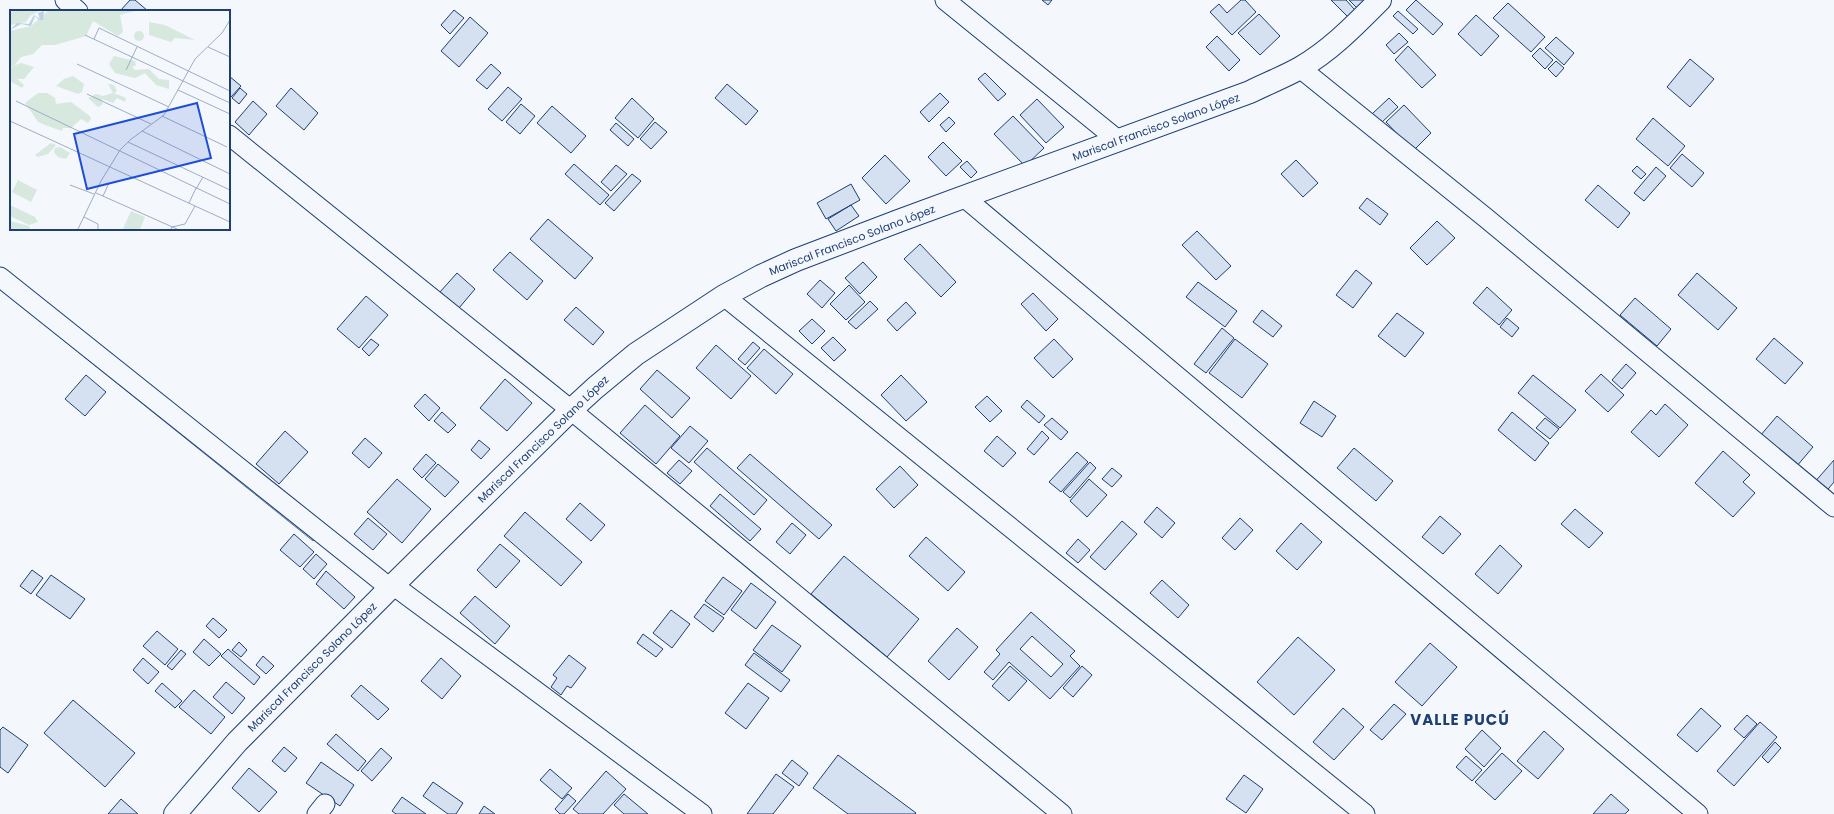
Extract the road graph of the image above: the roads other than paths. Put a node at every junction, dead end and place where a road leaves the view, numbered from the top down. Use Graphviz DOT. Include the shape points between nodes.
graph roads {
  1 [pos="65,0"];
  2 [pos="945,0"];
  3 [pos="1380,0"];
  4 [pos="77,10"];
  5 [pos="1300,68"];
  6 [pos="230,136"];
  7 [pos="1119,141"];
  8 [pos="965,198"];
  9 [pos="0,277"];
  10 [pos="724,296"];
  11 [pos="571,410"];
  12 [pos="1834,507"];
  13 [pos="391,586"];
  14 [pos="175,814"];
  15 [pos="702,814"];
  16 [pos="1062,814"];
  17 [pos="1365,814"];
  18 [pos="1698,814"];
  1 -- 4 [label="street"];
  2 -- 7 [label="street"];
  3 -- 5 [label="main road, Mariscal Francisco Solano López" via="1328,50"];
  5 -- 7 [label="main road, Mariscal Francisco Solano López" via="1250,92"];
  5 -- 12 [label="street" via="1486,218"];
  6 -- 11 [label="street"];
  7 -- 8 [label="main road, Mariscal Francisco Solano López"];
  8 -- 10 [label="main road, Mariscal Francisco Solano López" via="796,260"];
  8 -- 18 [label="street"];
  9 -- 13 [label="street"];
  10 -- 11 [label="main road, Mariscal Francisco Solano López" via="636,354"];
  10 -- 17 [label="street"];
  11 -- 13 [label="main road, Mariscal Francisco Solano López"];
  11 -- 16 [label="street"];
  13 -- 14 [label="main road, Mariscal Francisco Solano López" via="237,742"];
  13 -- 15 [label="street"];
}
